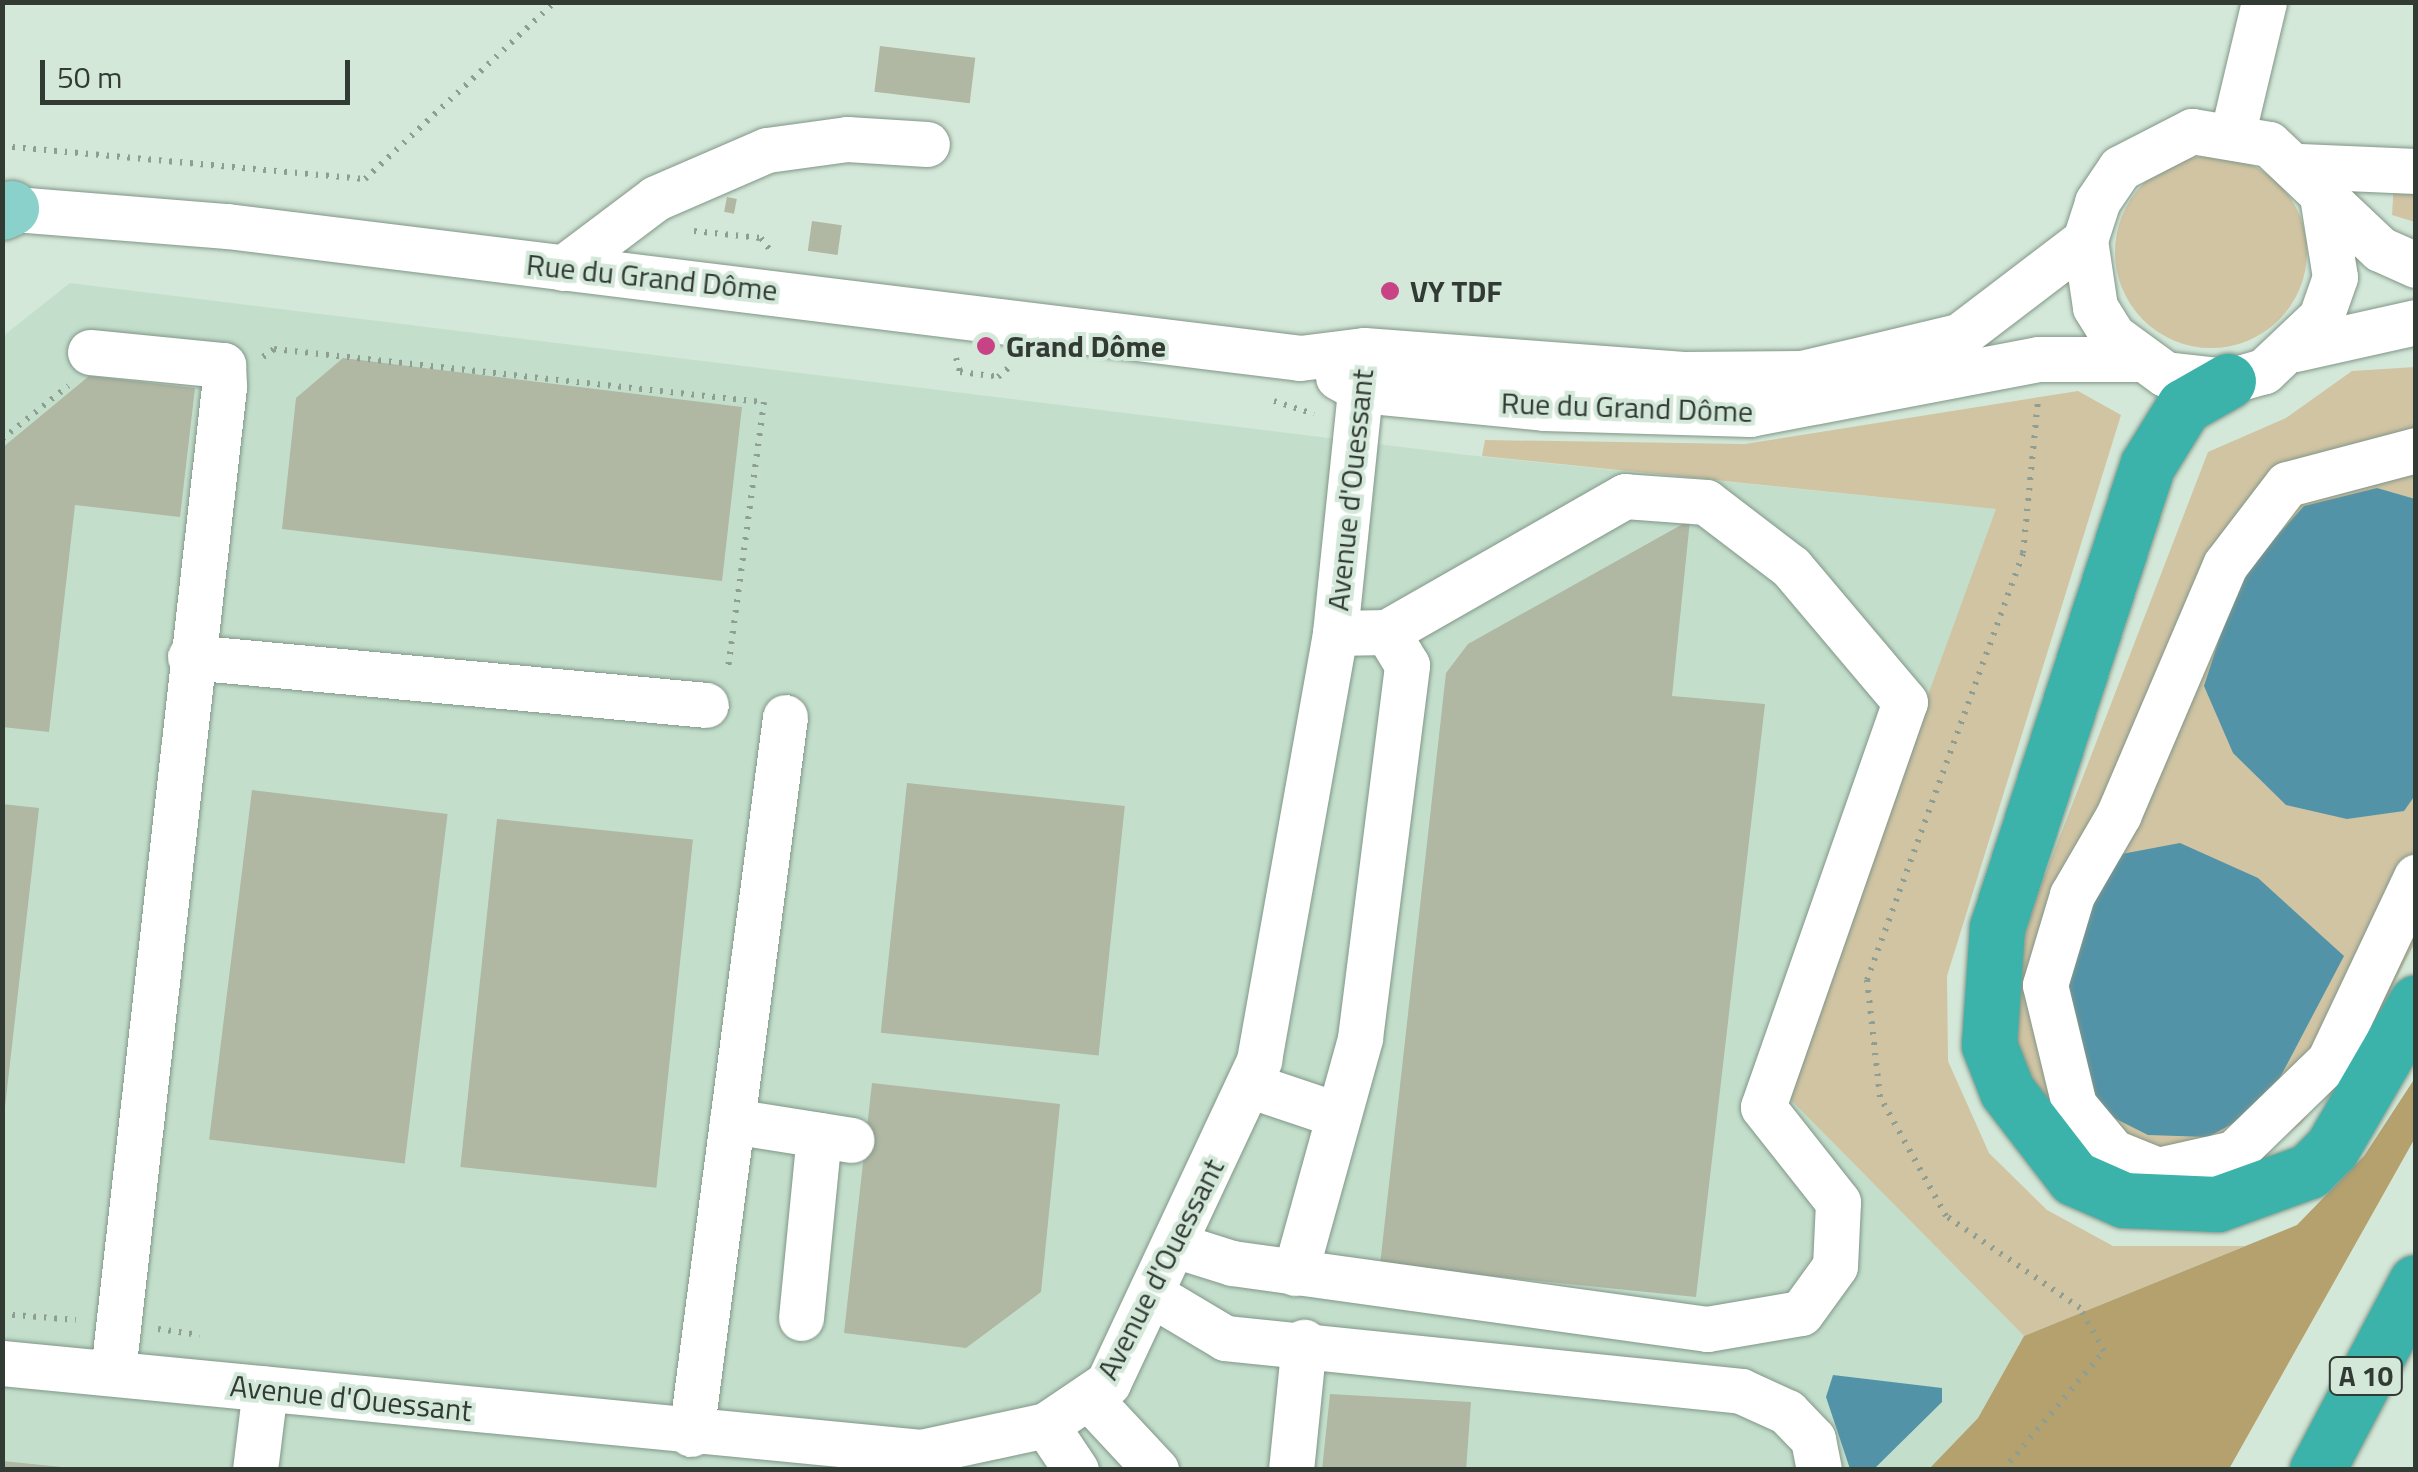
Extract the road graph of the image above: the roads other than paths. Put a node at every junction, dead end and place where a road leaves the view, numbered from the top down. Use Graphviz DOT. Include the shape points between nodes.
graph roads {
  1 [pos="2264,2"];
  2 [pos="2233,132"];
  3 [pos="928,144"];
  4 [pos="2416,171"];
  5 [pos="2311,181"];
  6 [pos="5,209"];
  7 [pos="2085,240"];
  8 [pos="2416,265"];
  9 [pos="562,268"];
  10 [pos="2416,322"];
  11 [pos="2296,349"];
  12 [pos="2137,359"];
  13 [pos="81,367"];
  14 [pos="1362,368"];
  15 [pos="2228,381"];
  16 [pos="2416,450"];
  17 [pos="1387,632"];
  18 [pos="1335,633"];
  19 [pos="190,656"];
  20 [pos="716,697"];
  21 [pos="785,717"];
  22 [pos="2416,878"];
  23 [pos="2416,1003"];
  24 [pos="1248,1084"];
  25 [pos="1338,1116"];
  26 [pos="732,1121"];
  27 [pos="1178,1246"];
  28 [pos="1294,1272"];
  29 [pos="2416,1282"];
  30 [pos="1153,1295"];
  31 [pos="801,1318"];
  32 [pos="1304,1342"];
  33 [pos="2,1363"];
  34 [pos="113,1372"];
  35 [pos="265,1389"];
  36 [pos="1088,1396"];
  37 [pos="1046,1425"];
  38 [pos="691,1434"];
  39 [pos="795,1458"];
  40 [pos="255,1470"];
  41 [pos="1076,1470"];
  42 [pos="1156,1470"];
  43 [pos="1292,1470"];
  44 [pos="1819,1470"];
  45 [pos="2317,1470"];
  1 -- 2 [label="street" via="2244,57"];
  2 -- 5 [label="street"];
  2 -- 7 [label="street" via="2192,131 2120,168"];
  3 -- 9 [label="street" via="846,138 767,150 656,198"];
  4 -- 5 [label="street"];
  5 -- 8 [label="street" via="2380,249"];
  5 -- 11 [label="street" via="2336,236 2335,278"];
  6 -- 9 [label="street, Rue du Grand Dôme"];
  7 -- 12 [label="street" via="2094,307"];
  7 -- 14 [label="street, Rue du Grand Dôme" via="1959,336 1802,374"];
  9 -- 14 [label="street, Rue du Grand Dôme"];
  10 -- 11 [label="street"];
  11 -- 15 [label="street"];
  12 -- 14 [label="street, Rue du Grand Dôme" via="2038,359 1750,414"];
  12 -- 15 [label="street" via="2196,382"];
  13 -- 19 [label="street" via="223,365"];
  14 -- 18 [label="street, Avenue d'Ouessant"];
  15 -- 23 [label="highway" via="2184,406 2147,466 1998,927 1989,1045 2007,1091 2074,1178 2124,1200 2217,1204 2309,1171 2332,1148"];
  16 -- 22 [label="street" via="2287,484 2225,566 2119,814 2072,896 2046,984 2074,1105 2114,1152 2158,1170 2234,1152 2329,1062"];
  17 -- 18 [label="street"];
  17 -- 25 [label="street" via="1407,665 1360,1038"];
  17 -- 28 [label="street" via="1626,496 1706,502 1791,566 1905,702 1763,1107 1838,1202 1835,1266 1801,1313 1707,1329"];
  18 -- 24 [label="street, Avenue d'Ouessant"];
  19 -- 20 [label="street"];
  19 -- 34 [label="street"];
  21 -- 26 [label="street"];
  24 -- 25 [label="street"];
  24 -- 27 [label="street, Avenue d'Ouessant"];
  25 -- 28 [label="street"];
  26 -- 31 [label="street" via="835,1137"];
  26 -- 38 [label="street"];
  27 -- 28 [label="street"];
  27 -- 30 [label="street, Avenue d'Ouessant"];
  29 -- 45 [label="highway, A 10"];
  30 -- 32 [label="street" via="1226,1338"];
  30 -- 36 [label="street, Avenue d'Ouessant" via="1108,1383"];
  32 -- 43 [label="street"];
  32 -- 44 [label="street" via="1740,1392 1787,1412 1813,1439"];
  33 -- 34 [label="street, Avenue d'Ouessant"];
  34 -- 35 [label="street, Avenue d'Ouessant"];
  35 -- 38 [label="street, Avenue d'Ouessant"];
  35 -- 40 [label="street"];
  36 -- 37 [label="street, Avenue d'Ouessant"];
  36 -- 42 [label="street"];
  37 -- 39 [label="street, Avenue d'Ouessant" via="921,1452"];
  37 -- 41 [label="street"];
  38 -- 39 [label="street, Avenue d'Ouessant"];
}
